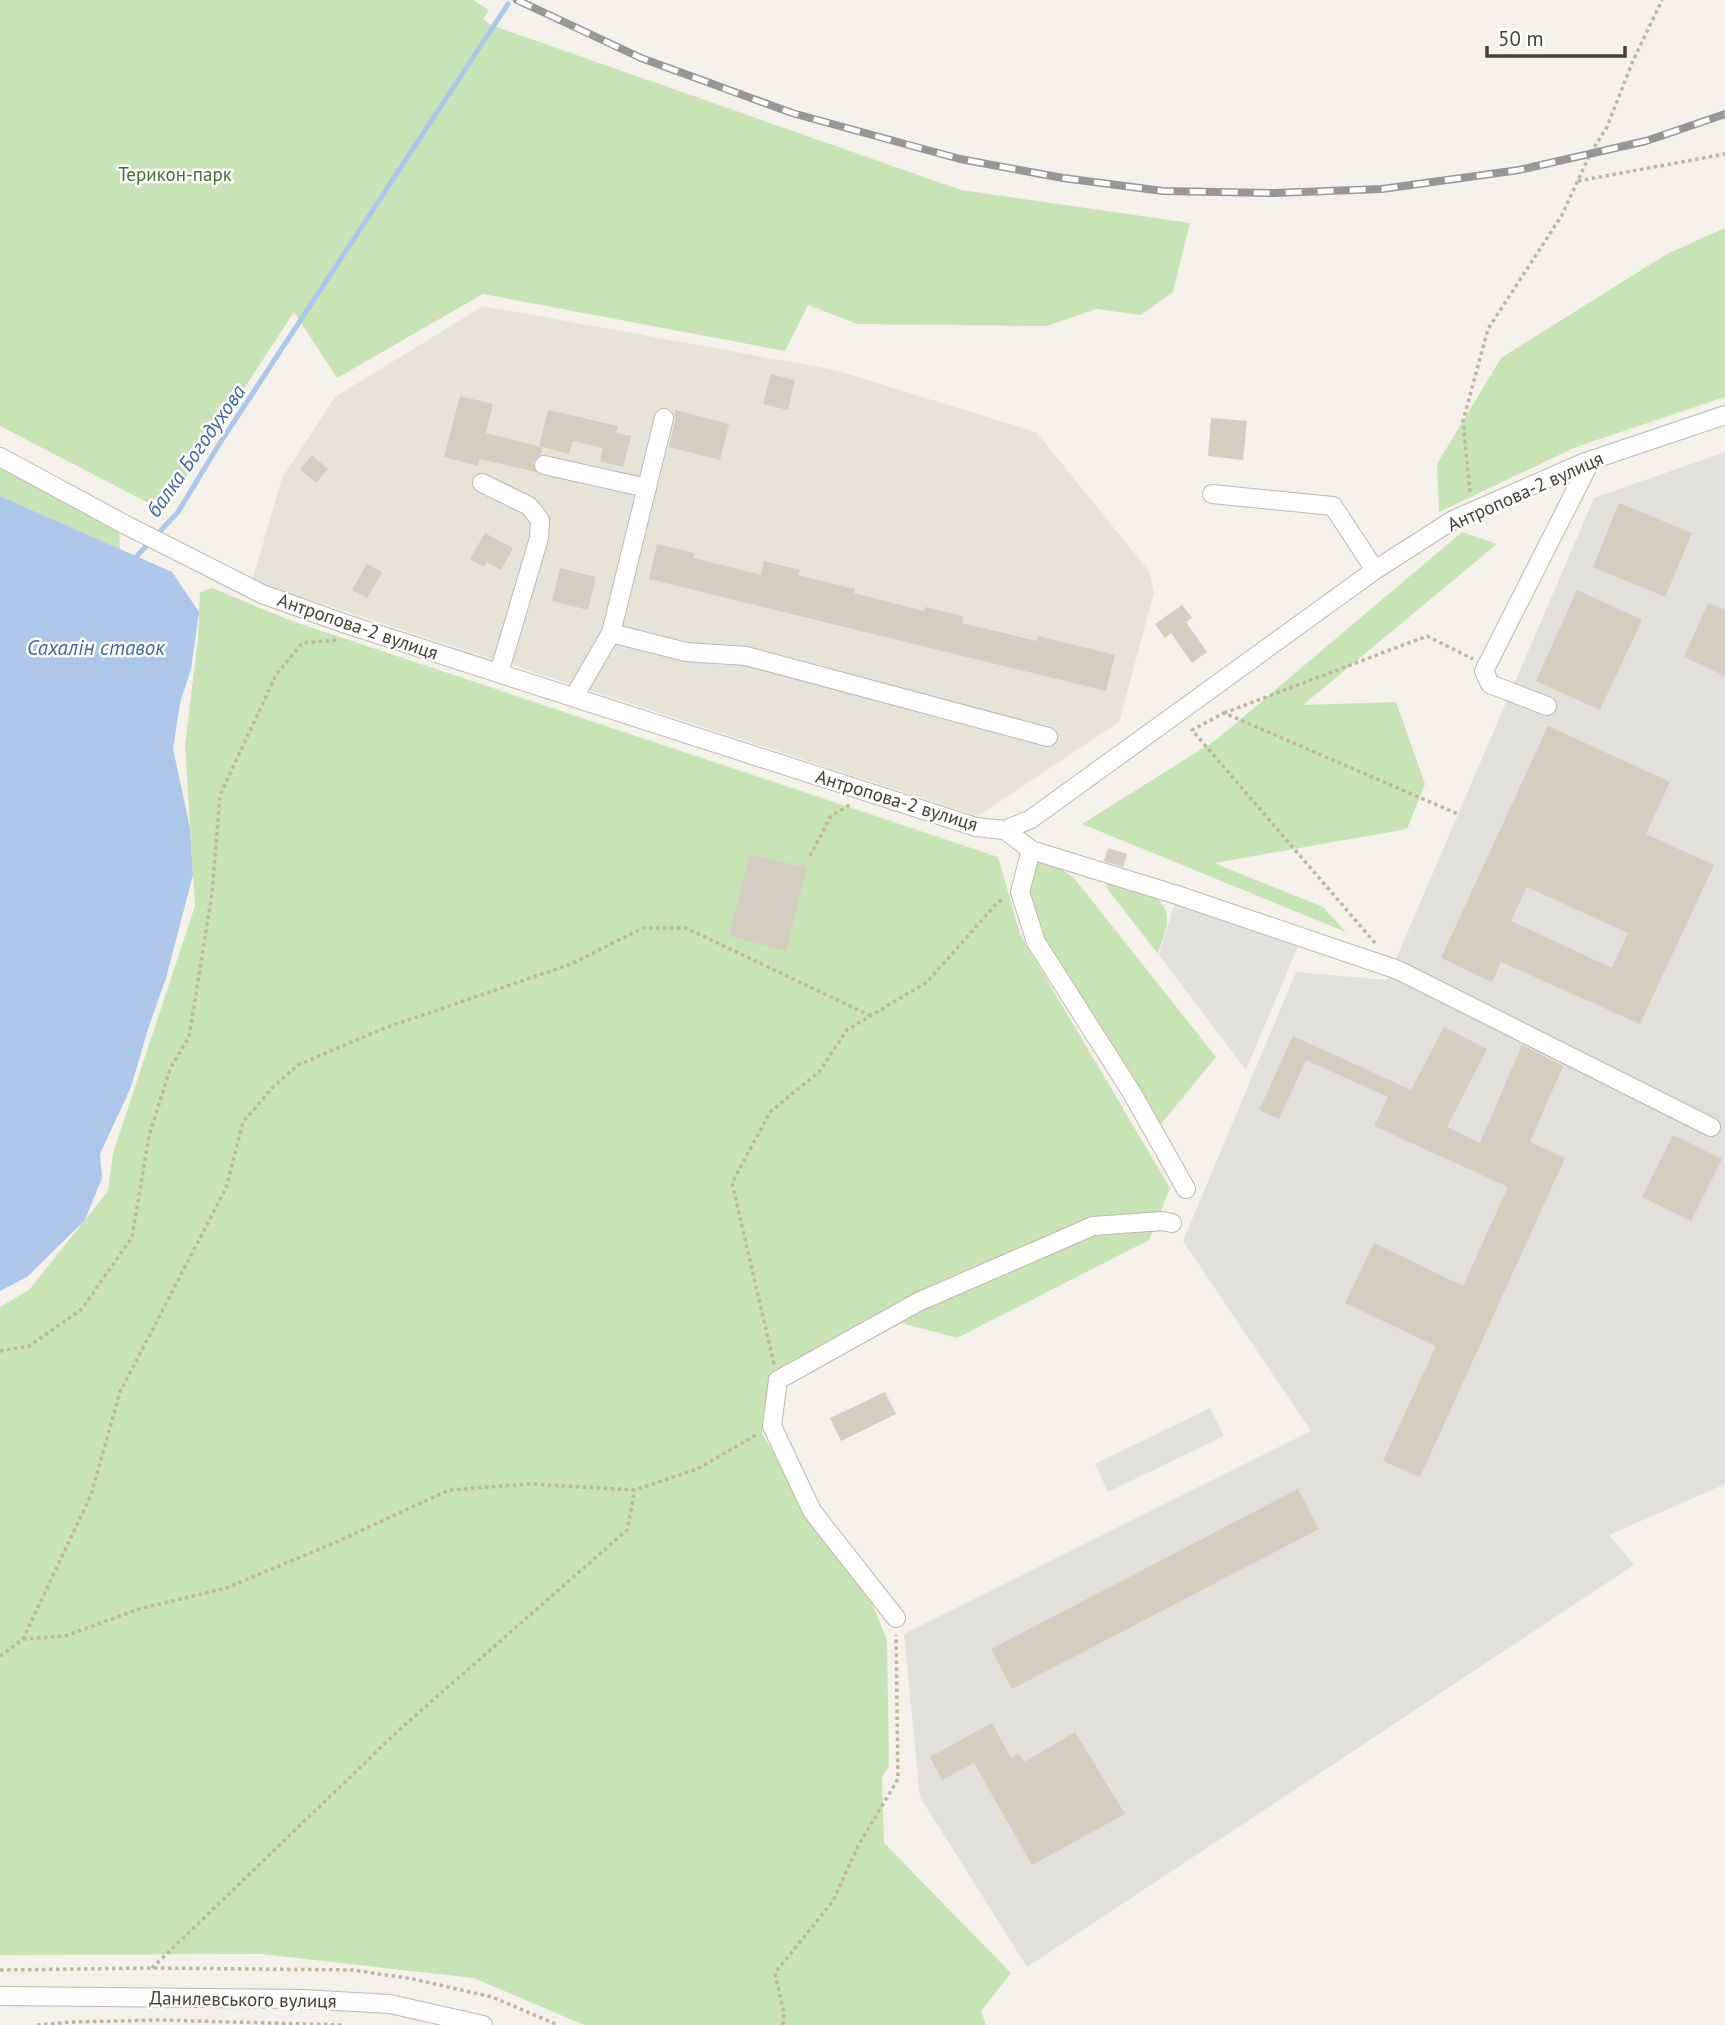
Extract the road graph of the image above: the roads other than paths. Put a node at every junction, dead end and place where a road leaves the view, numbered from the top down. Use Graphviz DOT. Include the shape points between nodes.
graph roads {
  1 [pos="1725,415"];
  2 [pos="664,418"];
  3 [pos="0,457"];
  4 [pos="1591,460"];
  5 [pos="544,466"];
  6 [pos="482,483"];
  7 [pos="647,488"];
  8 [pos="1212,494"];
  9 [pos="1375,570"];
  10 [pos="611,633"];
  11 [pos="499,673"];
  12 [pos="574,697"];
  13 [pos="1547,706"];
  14 [pos="1048,737"];
  15 [pos="1005,830"];
  16 [pos="1031,850"];
  17 [pos="1711,1127"];
  18 [pos="1186,1189"];
  19 [pos="1172,1223"];
  20 [pos="896,1618"];
  21 [pos="0,1996"];
  22 [pos="483,2025"];
  1 -- 4 [label="street, Антропова-2 вулиця"];
  2 -- 7 [label="street"];
  3 -- 11 [label="street, Антропова-2 вулиця" via="262,594"];
  4 -- 9 [label="street, Антропова-2 вулиця" via="1453,520"];
  4 -- 13 [label="street" via="1484,671 1490,684"];
  5 -- 7 [label="street"];
  6 -- 11 [label="street" via="529,506 540,520 539,538"];
  7 -- 10 [label="street"];
  8 -- 9 [label="street" via="1333,506"];
  9 -- 15 [label="street, Антропова-2 вулиця" via="1031,819"];
  10 -- 12 [label="street"];
  10 -- 14 [label="street" via="686,652 746,656"];
  11 -- 12 [label="street, Антропова-2 вулиця"];
  12 -- 15 [label="street, Антропова-2 вулиця" via="976,827"];
  15 -- 16 [label="street"];
  16 -- 17 [label="street" via="1398,970"];
  16 -- 18 [label="street" via="1020,892 1035,942 1132,1093"];
  19 -- 20 [label="street" via="1093,1226 918,1302 778,1380 772,1426 812,1511"];
  21 -- 22 [label="street, Данилевського вулиця" via="390,2004"];
}
